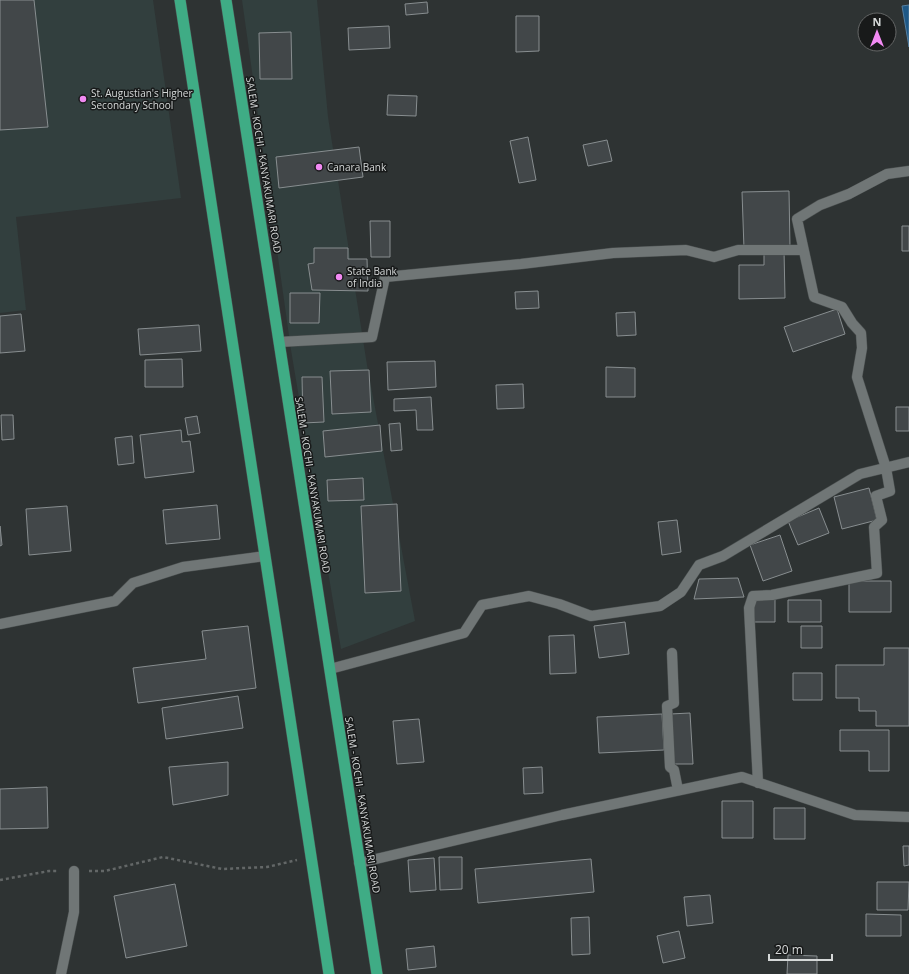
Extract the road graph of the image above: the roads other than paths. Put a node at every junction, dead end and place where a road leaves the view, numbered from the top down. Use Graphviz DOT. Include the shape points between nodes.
graph roads {
  1 [pos="180,0"];
  2 [pos="226,0"];
  3 [pos="909,171"];
  4 [pos="804,250"];
  5 [pos="279,342"];
  6 [pos="909,462"];
  7 [pos="886,468"];
  8 [pos="266,556"];
  9 [pos="0,624"];
  10 [pos="672,653"];
  11 [pos="330,669"];
  12 [pos="758,783"];
  13 [pos="678,790"];
  14 [pos="909,817"];
  15 [pos="359,863"];
  16 [pos="74,871"];
  17 [pos="61,974"];
  18 [pos="329,974"];
  19 [pos="377,974"];
  1 -- 8 [label="highway"];
  2 -- 5 [label="highway, SALEM - KOCHI - KANYAKUMARI ROAD"];
  3 -- 4 [label="street" via="887,174 849,194 820,205 797,219"];
  4 -- 5 [label="street" via="738,250 714,257 686,250 613,253 385,277 372,337"];
  4 -- 7 [label="street" via="814,297 842,307 861,333 862,348 856,377"];
  5 -- 11 [label="highway, SALEM - KOCHI - KANYAKUMARI ROAD"];
  6 -- 7 [label="street"];
  7 -- 11 [label="street" via="860,474 723,556 700,565 681,592 660,606 591,616 529,596 490,603 482,605 464,633"];
  7 -- 12 [label="street" via="890,491 876,496 882,520 874,527 877,573 772,595 752,596 749,608"];
  8 -- 9 [label="street" via="183,567 133,583 115,601"];
  8 -- 18 [label="highway"];
  10 -- 13 [label="street" via="674,703 667,706 667,713 670,767 674,770"];
  11 -- 15 [label="highway, SALEM - KOCHI - KANYAKUMARI ROAD"];
  12 -- 13 [label="street" via="742,777"];
  12 -- 14 [label="street" via="855,815"];
  13 -- 15 [label="street"];
  15 -- 19 [label="highway, SALEM - KOCHI - KANYAKUMARI ROAD"];
  16 -- 17 [label="street" via="74,912"];
}
